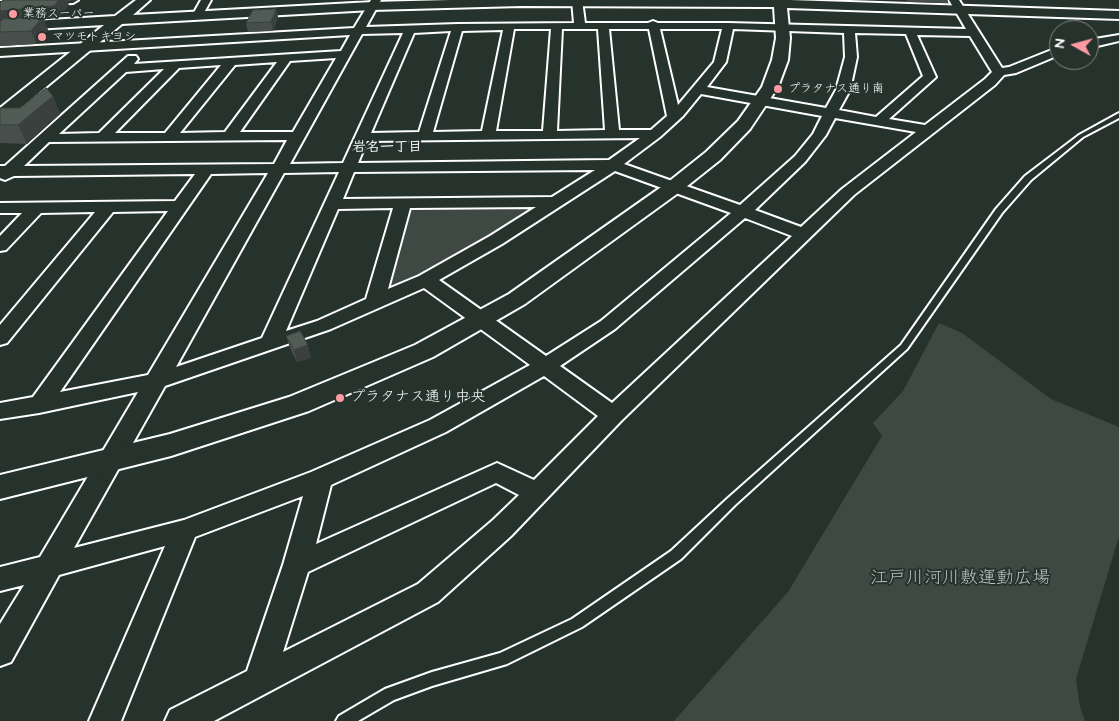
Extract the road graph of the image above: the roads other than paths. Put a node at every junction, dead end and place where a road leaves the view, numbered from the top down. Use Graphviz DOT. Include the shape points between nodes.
graph roads {
  1 [pos="73,0"];
  2 [pos="144,0"];
  3 [pos="206,0"];
  4 [pos="24,1"];
  5 [pos="577,1"];
  6 [pos="374,3"];
  7 [pos="0,4"];
  8 [pos="957,5"];
  9 [pos="781,10"];
  10 [pos="1119,14"];
  11 [pos="197,16"];
  12 [pos="119,20"];
  13 [pos="653,24"];
  14 [pos="557,25"];
  15 [pos="580,25"];
  16 [pos="603,25"];
  17 [pos="508,26"];
  18 [pos="728,26"];
  19 [pos="0,27"];
  20 [pos="458,27"];
  21 [pos="410,28"];
  22 [pos="849,29"];
  23 [pos="357,31"];
  24 [pos="910,31"];
  25 [pos="973,33"];
  26 [pos="1119,38"];
  27 [pos="1099,42"];
  28 [pos="151,43"];
  29 [pos="86,46"];
  30 [pos="22,50"];
  31 [pos="0,52"];
  32 [pos="345,54"];
  33 [pos="1049,55"];
  34 [pos="287,57"];
  35 [pos="232,60"];
  36 [pos="176,64"];
  37 [pos="0,66"];
  38 [pos="122,68"];
  39 [pos="998,72"];
  40 [pos="699,90"];
  41 [pos="762,102"];
  42 [pos="832,114"];
  43 [pos="1119,115"];
  44 [pos="0,116"];
  45 [pos="674,117"];
  46 [pos="879,122"];
  47 [pos="927,130"];
  48 [pos="612,134"];
  49 [pos="655,134"];
  50 [pos="488,135"];
  51 [pos="550,135"];
  52 [pos="230,136"];
  53 [pos="298,136"];
  54 [pos="425,136"];
  55 [pos="103,137"];
  56 [pos="169,137"];
  57 [pos="363,137"];
  58 [pos="45,138"];
  59 [pos="613,165"];
  60 [pos="348,168"];
  61 [pos="206,169"];
  62 [pos="278,170"];
  63 [pos="3,174"];
  64 [pos="674,187"];
  65 [pos="554,202"];
  66 [pos="403,203"];
  67 [pos="332,204"];
  68 [pos="109,206"];
  69 [pos="180,206"];
  70 [pos="37,207"];
  71 [pos="0,208"];
  72 [pos="742,212"];
  73 [pos="804,234"];
  74 [pos="0,246"];
  75 [pos="426,280"];
  76 [pos="375,303"];
  77 [pos="483,319"];
  78 [pos="0,338"];
  79 [pos="271,342"];
  80 [pos="545,366"];
  81 [pos="156,381"];
  82 [pos="39,404"];
  83 [pos="0,411"];
  84 [pos="613,415"];
  85 [pos="109,462"];
  86 [pos="320,479"];
  87 [pos="0,487"];
  88 [pos="537,493"];
  89 [pos="185,530"];
  90 [pos="296,565"];
  91 [pos="49,567"];
  92 [pos="0,578"];
  93 [pos="0,652"];
  94 [pos="259,681"];
  95 [pos="105,721"];
  96 [pos="181,721"];
  97 [pos="344,721"];
  1 -- 4 [label="street"];
  2 -- 12 [label="street"];
  3 -- 11 [label="street"];
  4 -- 7 [label="street"];
  5 -- 6 [label="street"];
  5 -- 9 [label="street"];
  5 -- 15 [label="street"];
  6 -- 11 [label="street"];
  6 -- 23 [label="street"];
  8 -- 9 [label="street"];
  8 -- 10 [label="street"];
  8 -- 25 [label="street"];
  9 -- 18 [label="street"];
  9 -- 22 [label="street"];
  9 -- 41 [label="street" via="780,60"];
  11 -- 12 [label="street"];
  12 -- 19 [label="street"];
  12 -- 29 [label="street"];
  13 -- 16 [label="street"];
  13 -- 18 [label="street"];
  13 -- 45 [label="street"];
  14 -- 15 [label="street"];
  14 -- 17 [label="street"];
  14 -- 51 [label="street"];
  15 -- 16 [label="street"];
  16 -- 48 [label="street"];
  17 -- 20 [label="street"];
  17 -- 50 [label="street"];
  18 -- 40 [label="street" via="720,62"];
  20 -- 21 [label="street"];
  20 -- 54 [label="street"];
  21 -- 23 [label="street"];
  21 -- 57 [label="street"];
  22 -- 24 [label="street"];
  22 -- 42 [label="street" via="849,70"];
  23 -- 28 [label="street"];
  23 -- 32 [label="street"];
  24 -- 25 [label="street"];
  24 -- 46 [label="street" via="930,77"];
  25 -- 39 [label="street"];
  26 -- 27 [label="street"];
  28 -- 29 [label="street"];
  28 -- 38 [label="street"];
  29 -- 30 [label="street"];
  29 -- 44 [label="street"];
  30 -- 31 [label="street"];
  30 -- 37 [label="street"];
  32 -- 34 [label="street"];
  32 -- 53 [label="street"];
  33 -- 39 [label="street" via="1012,70"];
  34 -- 35 [label="street"];
  34 -- 52 [label="street"];
  35 -- 36 [label="street"];
  35 -- 56 [label="street"];
  36 -- 38 [label="street"];
  36 -- 55 [label="street"];
  38 -- 58 [label="street"];
  39 -- 47 [label="street" via="998,76"];
  40 -- 41 [label="street"];
  40 -- 45 [label="street"];
  41 -- 42 [label="street"];
  41 -- 64 [label="street" via="729,140"];
  42 -- 46 [label="street"];
  42 -- 72 [label="street" via="800,159"];
  43 -- 97 [label="lane" via="1081,136 1028,178 999,210 904,347 738,495 676,555 577,623 502,659 390,694"];
  45 -- 49 [label="street"];
  46 -- 47 [label="street"];
  47 -- 73 [label="street" via="848,192"];
  48 -- 49 [label="street"];
  48 -- 51 [label="street"];
  49 -- 59 [label="street"];
  50 -- 51 [label="street"];
  50 -- 54 [label="street"];
  52 -- 53 [label="street"];
  52 -- 56 [label="street"];
  53 -- 62 [label="street"];
  54 -- 57 [label="street"];
  55 -- 56 [label="street"];
  55 -- 58 [label="street"];
  57 -- 60 [label="street"];
  58 -- 63 [label="street"];
  59 -- 60 [label="street"];
  59 -- 64 [label="street"];
  59 -- 65 [label="street"];
  60 -- 62 [label="street"];
  60 -- 67 [label="street"];
  61 -- 62 [label="street"];
  61 -- 63 [label="street"];
  61 -- 69 [label="street"];
  62 -- 81 [label="street"];
  64 -- 72 [label="street"];
  64 -- 77 [label="street" via="565,266"];
  65 -- 66 [label="street"];
  65 -- 75 [label="street"];
  66 -- 67 [label="street"];
  66 -- 76 [label="street"];
  67 -- 79 [label="street"];
  68 -- 69 [label="street"];
  68 -- 70 [label="street"];
  68 -- 78 [label="street"];
  69 -- 82 [label="street"];
  70 -- 71 [label="street"];
  70 -- 74 [label="street"];
  72 -- 73 [label="street"];
  72 -- 80 [label="street" via="608,325"];
  73 -- 84 [label="street"];
  75 -- 76 [label="street"];
  75 -- 77 [label="street"];
  76 -- 79 [label="street" via="324,325"];
  77 -- 80 [label="street"];
  77 -- 85 [label="street" via="424,351 299,404 180,443"];
  79 -- 81 [label="street"];
  80 -- 84 [label="street"];
  80 -- 86 [label="street" via="438,426"];
  81 -- 82 [label="street"];
  81 -- 85 [label="street"];
  82 -- 83 [label="street"];
  84 -- 88 [label="street"];
  85 -- 87 [label="street"];
  85 -- 91 [label="street"];
  86 -- 89 [label="street"];
  86 -- 90 [label="street"];
  88 -- 90 [label="street" via="497,472"];
  88 -- 94 [label="street" via="428,593"];
  89 -- 91 [label="street"];
  89 -- 95 [label="street"];
  90 -- 94 [label="street"];
  91 -- 92 [label="street"];
  91 -- 93 [label="street"];
  94 -- 96 [label="street"];
}
